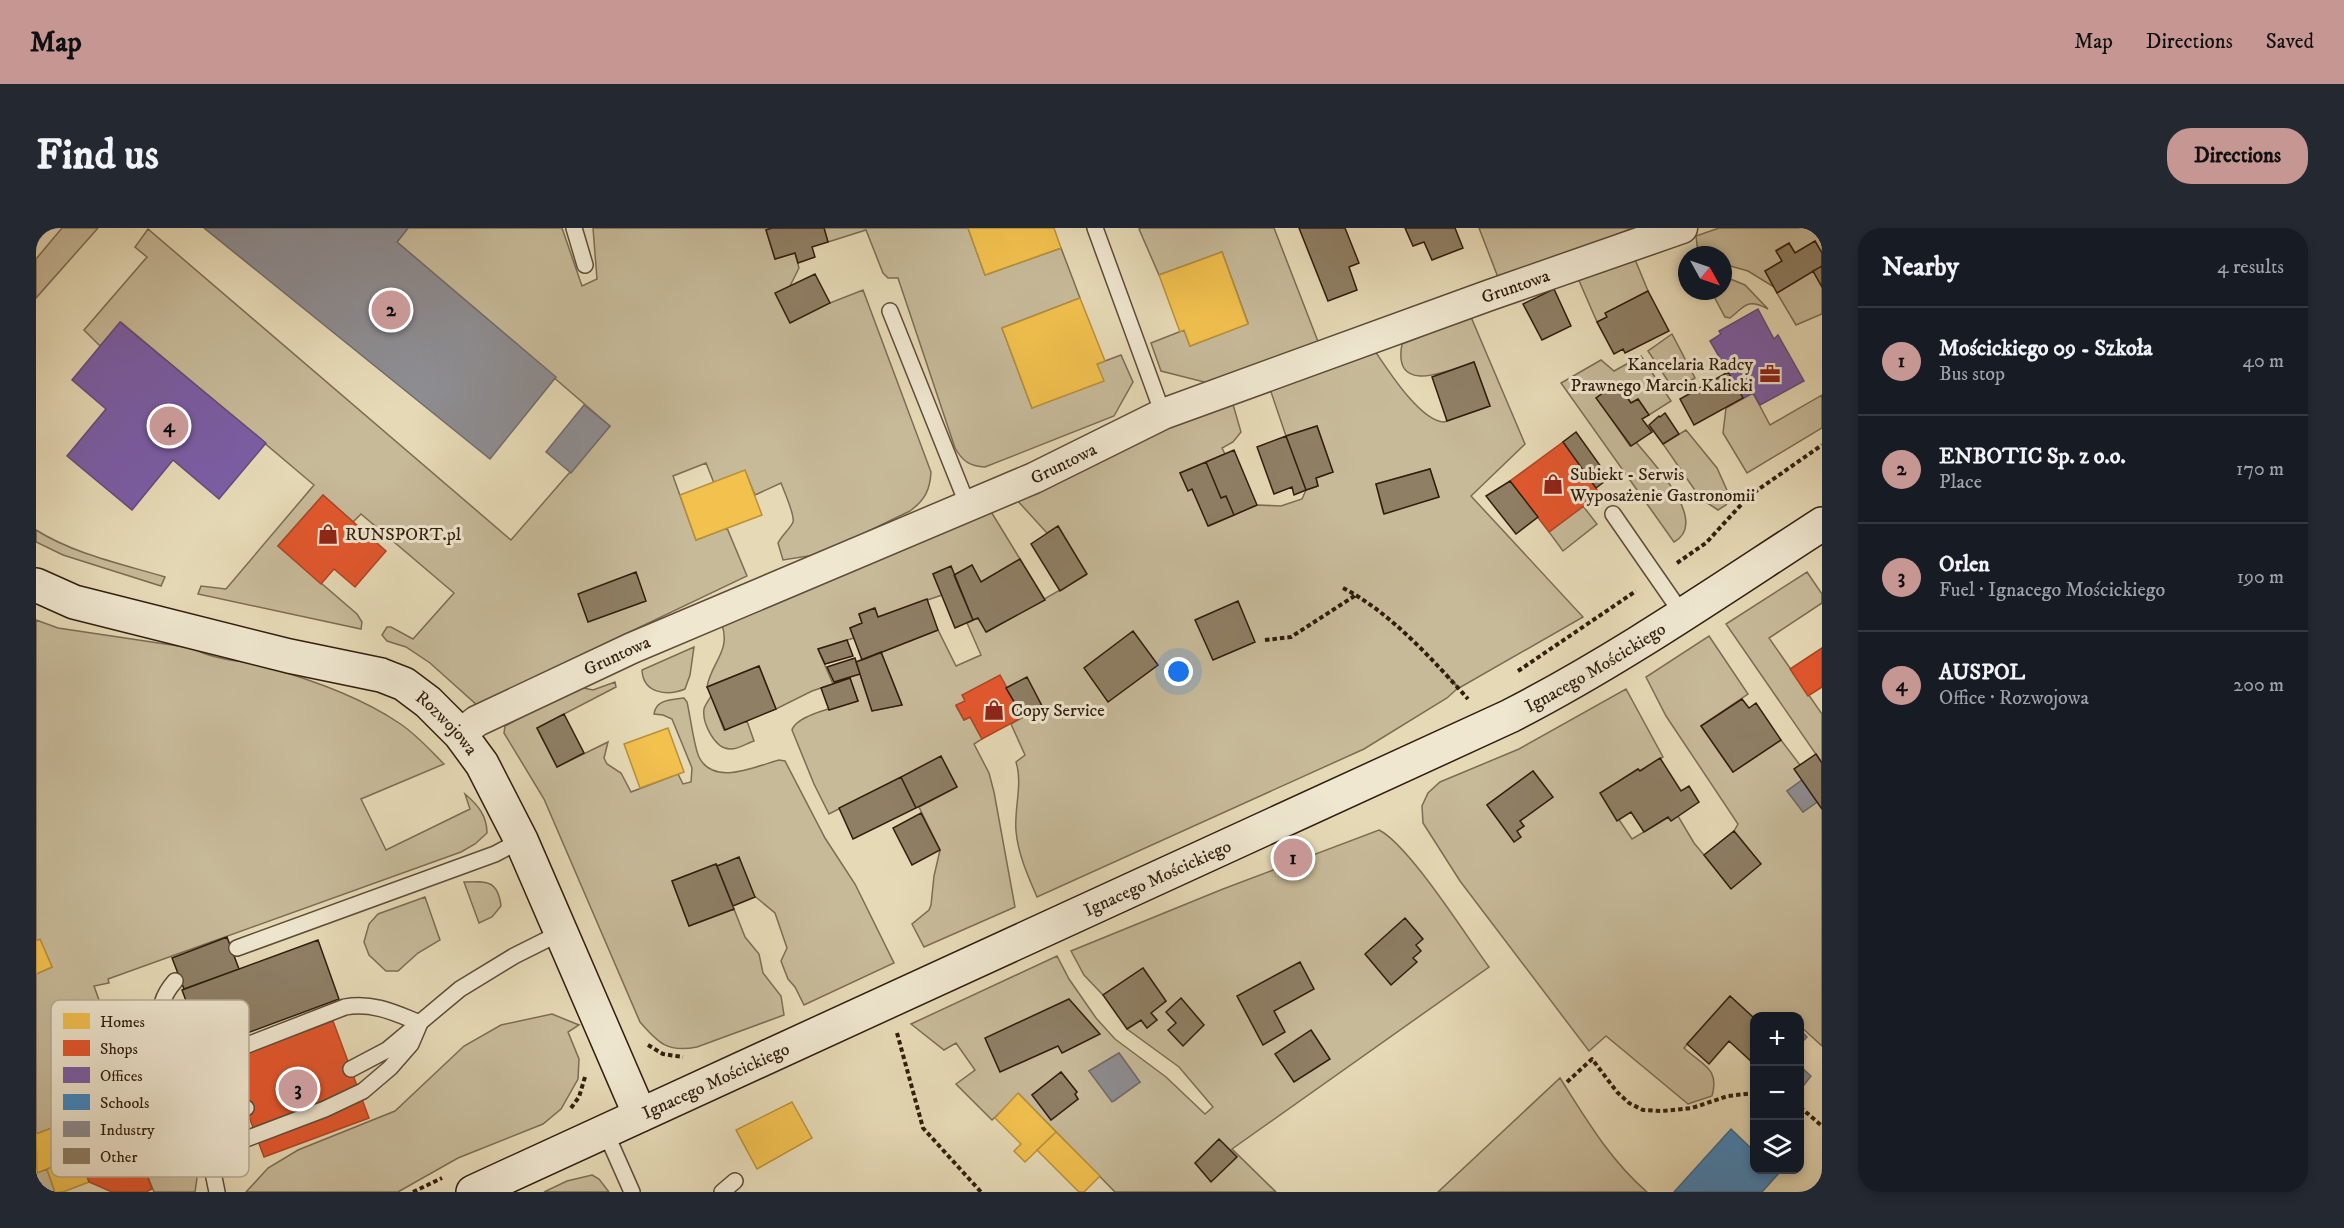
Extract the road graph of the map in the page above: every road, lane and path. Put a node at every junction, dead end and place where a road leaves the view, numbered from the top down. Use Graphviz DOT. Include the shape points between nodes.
graph roads {
  1 [pos="574,228"];
  2 [pos="1095,228"];
  3 [pos="1682,228"];
  4 [pos="585,265"];
  5 [pos="890,310"];
  6 [pos="1163,414"];
  7 [pos="968,506"];
  8 [pos="1613,514"];
  9 [pos="1822,524"];
  10 [pos="36,585"];
  11 [pos="1343,588"];
  12 [pos="1356,595"];
  13 [pos="1683,615"];
  14 [pos="1265,640"];
  15 [pos="1470,702"];
  16 [pos="460,734"];
  17 [pos="521,840"];
  18 [pos="562,932"];
  19 [pos="237,948"];
  20 [pos="175,981"];
  21 [pos="162,1000"];
  22 [pos="420,1023"];
  23 [pos="897,1026"];
  24 [pos="608,1041"];
  25 [pos="249,1044"];
  26 [pos="689,1056"];
  27 [pos="351,1069"];
  28 [pos="1567,1082"];
  29 [pos="1750,1094"];
  30 [pos="1804,1110"];
  31 [pos="640,1115"];
  32 [pos="1822,1126"];
  33 [pos="605,1131"];
  34 [pos="249,1138"];
  35 [pos="214,1177"];
  36 [pos="735,1181"];
  37 [pos="217,1192"];
  38 [pos="473,1192"];
  39 [pos="632,1192"];
  40 [pos="722,1192"];
  41 [pos="981,1192"];
  1 -- 4 [label="lane"];
  2 -- 6 [label="lane"];
  3 -- 6 [label="street, Gruntowa"];
  5 -- 7 [label="lane"];
  6 -- 7 [label="street, Gruntowa"];
  7 -- 16 [label="street, Gruntowa" via="632,648 477,721"];
  8 -- 13 [label="lane"];
  9 -- 13 [label="street, Ignacego Mościckiego"];
  10 -- 16 [label="street, Rozwojowa" via="74,602 381,675 404,684"];
  11 -- 12 [label="path"];
  12 -- 14 [label="path" via="1291,637"];
  12 -- 15 [label="path" via="1395,625"];
  13 -- 31 [label="street, Ignacego Mościckiego" via="1510,716"];
  16 -- 17 [label="street, Rozwojowa" via="482,764"];
  17 -- 18 [label="street, Rozwojowa"];
  17 -- 19 [label="lane" via="495,854"];
  18 -- 22 [label="lane" via="460,989"];
  18 -- 24 [label="street, Rozwojowa"];
  20 -- 21 [label="lane"];
  22 -- 25 [label="lane" via="382,1008 360,1005 345,1007"];
  22 -- 27 [label="lane" via="387,1050"];
  22 -- 34 [label="lane" via="411,1044 363,1091"];
  23 -- 41 [label="path" via="923,1128"];
  24 -- 26 [label="path" via="632,1029 663,1054"];
  24 -- 31 [label="street, Rozwojowa"];
  28 -- 29 [label="path" via="1592,1059 1617,1092 1643,1110 1692,1108"];
  30 -- 32 [label="path"];
  31 -- 33 [label="street, Ignacego Mościckiego"];
  33 -- 38 [label="street, Ignacego Mościckiego"];
  33 -- 39 [label="lane"];
  35 -- 37 [label="lane"];
  36 -- 40 [label="lane"];
}
